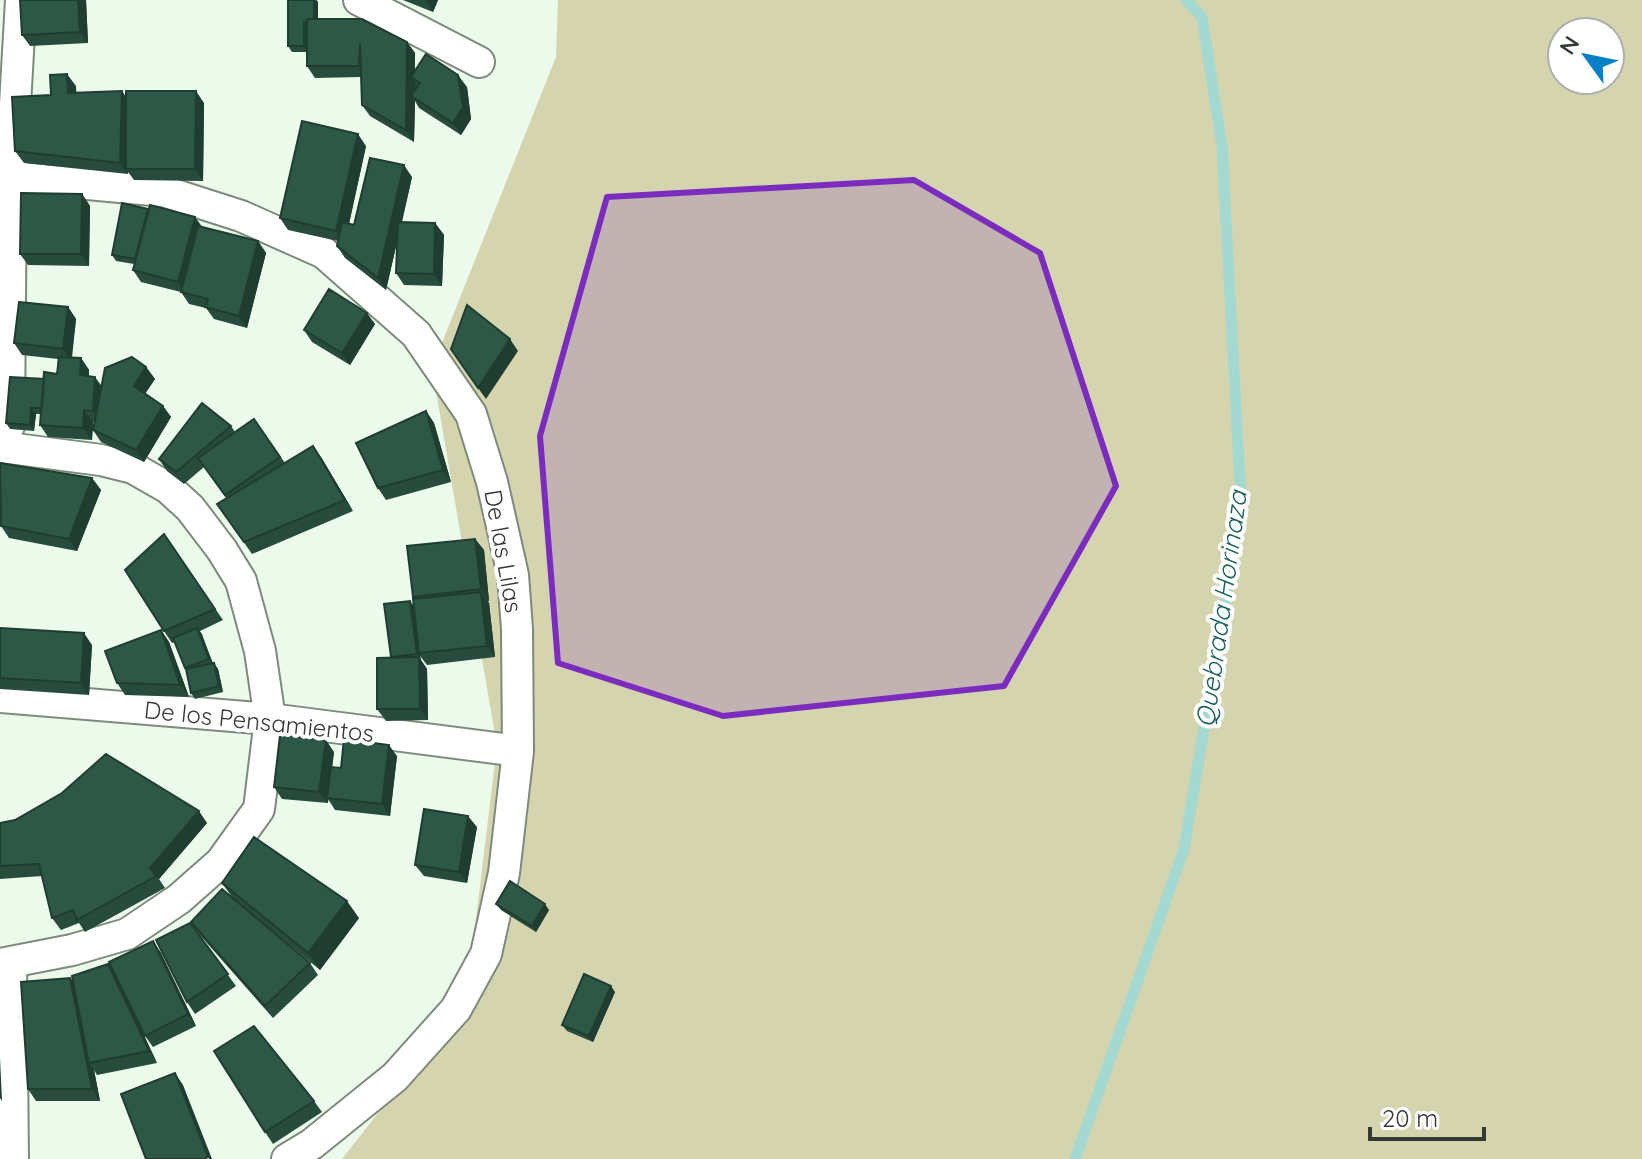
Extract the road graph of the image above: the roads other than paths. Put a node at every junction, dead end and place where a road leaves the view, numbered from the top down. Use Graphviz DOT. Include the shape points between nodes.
graph roads {
  1 [pos="21,0"];
  2 [pos="359,0"];
  3 [pos="479,62"];
  4 [pos="5,176"];
  5 [pos="4,447"];
  6 [pos="0,697"];
  7 [pos="270,719"];
  8 [pos="518,751"];
  9 [pos="5,964"];
  10 [pos="13,1159"];
  11 [pos="287,1159"];
  1 -- 4 [label="street"];
  2 -- 3 [label="street"];
  4 -- 5 [label="street"];
  4 -- 8 [label="street, De las Lilas" via="163,191 241,216 324,253 416,334 471,414 492,482 513,575"];
  5 -- 7 [label="street" via="133,468 190,508 241,581 260,651"];
  6 -- 7 [label="street, De los Pensamientos"];
  7 -- 8 [label="street, De los Pensamientos"];
  7 -- 9 [label="street" via="259,809 221,862 127,934"];
  8 -- 11 [label="street, De las Lilas" via="504,873 486,954 456,1009 395,1077"];
  9 -- 10 [label="street"];
}
